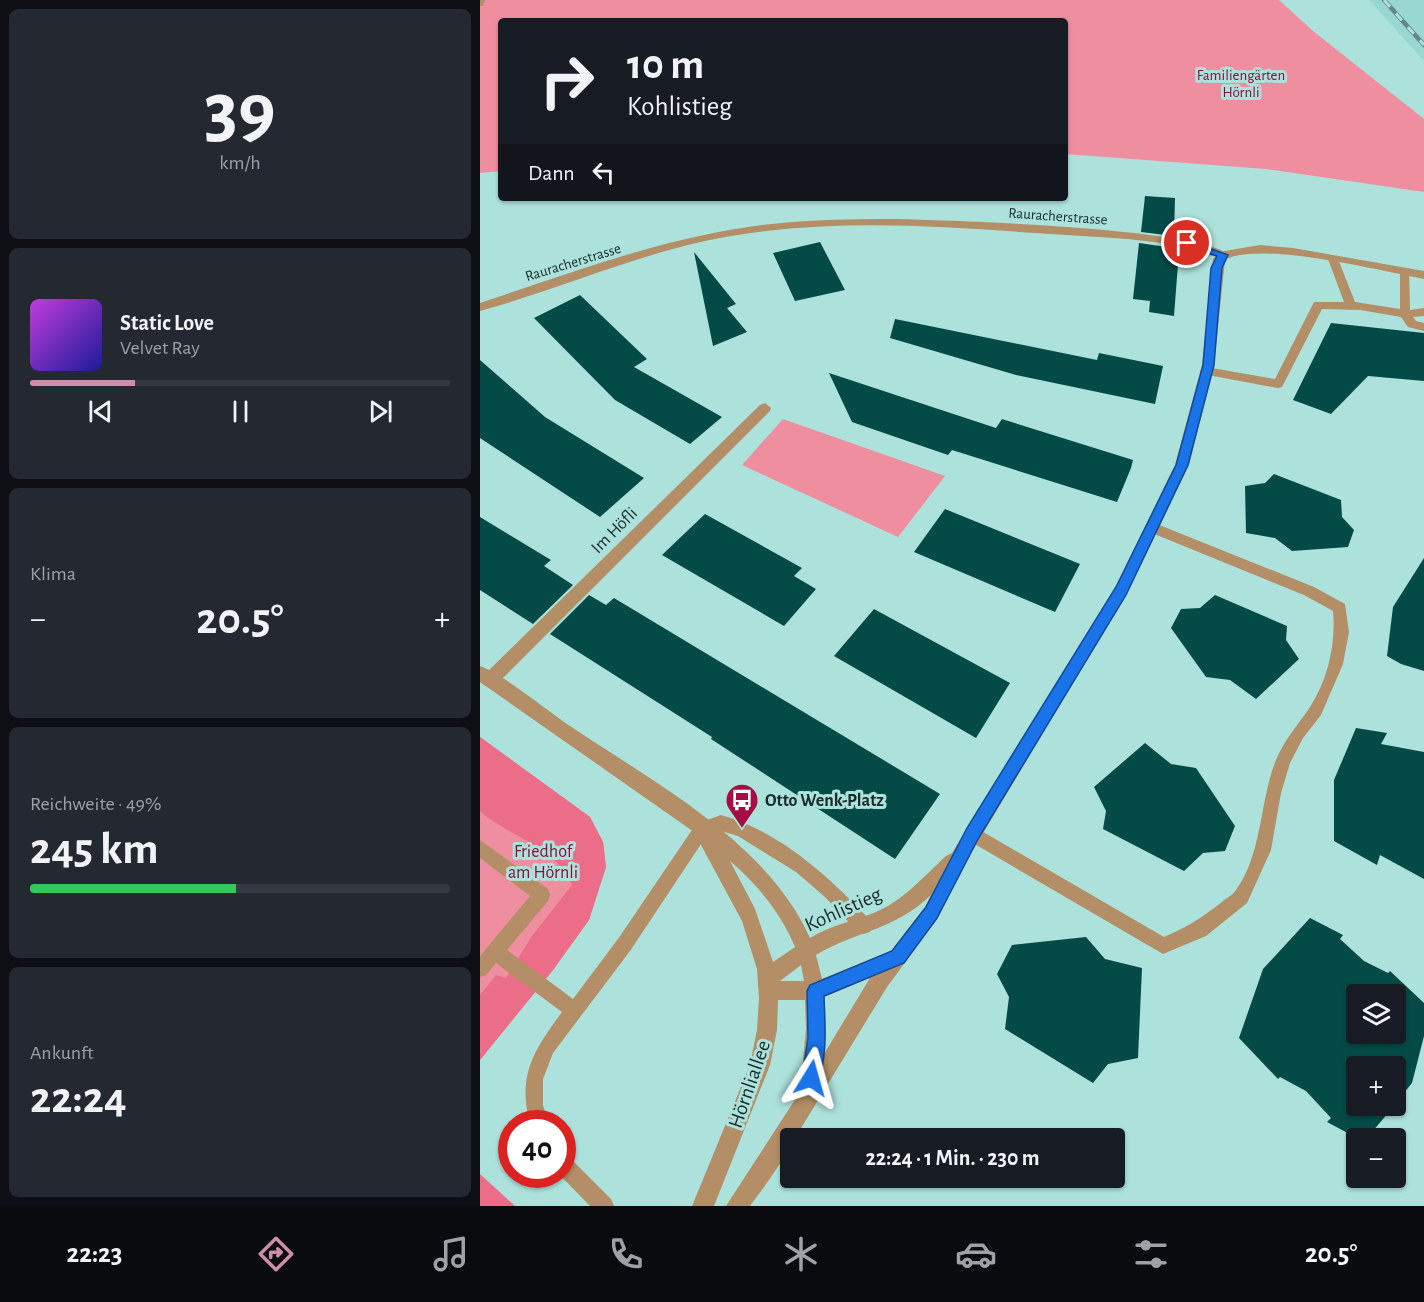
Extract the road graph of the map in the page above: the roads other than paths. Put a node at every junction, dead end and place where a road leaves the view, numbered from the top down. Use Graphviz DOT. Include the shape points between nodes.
graph roads {
  1 [pos="1223,255"];
  2 [pos="1333,259"];
  3 [pos="1405,271"];
  4 [pos="1424,275"];
  5 [pos="1351,306"];
  6 [pos="480,307"];
  7 [pos="1424,312"];
  8 [pos="1405,314"];
  9 [pos="1424,327"];
  10 [pos="1206,371"];
  11 [pos="765,408"];
  12 [pos="1152,527"];
  13 [pos="485,677"];
  14 [pos="702,829"];
  15 [pos="972,834"];
  16 [pos="480,849"];
  17 [pos="961,854"];
  18 [pos="864,926"];
  19 [pos="805,951"];
  20 [pos="495,952"];
  21 [pos="898,957"];
  22 [pos="480,969"];
  23 [pos="769,984"];
  24 [pos="816,991"];
  25 [pos="574,1010"];
  26 [pos="808,1097"];
  27 [pos="535,1110"];
  28 [pos="576,1178"];
  29 [pos="604,1206"];
  30 [pos="703,1206"];
  31 [pos="737,1206"];
  1 -- 2 [label="street, Rauracherstrasse" via="1260,249"];
  1 -- 6 [label="street, Rauracherstrasse" via="1172,241 954,223 792,227 737,232 683,244"];
  1 -- 10 [label="street, Kohlistieg" via="1217,268"];
  2 -- 3 [label="street, Rauracherstrasse"];
  2 -- 5 [label="lane"];
  3 -- 4 [label="street, Rauracherstrasse"];
  3 -- 8 [label="lane"];
  5 -- 8 [label="lane"];
  5 -- 10 [label="lane" via="1318,305 1278,384"];
  7 -- 8 [label="lane"];
  8 -- 9 [label="lane" via="1412,324"];
  10 -- 12 [label="street, Kohlistieg" via="1182,465"];
  11 -- 13 [label="street, Im Höfli"];
  12 -- 15 [label="street, Kohlistieg" via="1121,591"];
  12 -- 15 [label="lane" via="1309,591 1340,608 1342,632 1336,664 1316,710 1283,761 1263,850 1241,897 1200,930 1162,946"];
  13 -- 14 [label="street, Hörnliallee"];
  14 -- 18 [label="lane" via="721,823 742,829 802,866"];
  14 -- 19 [label="street, Hörnliallee" via="728,846 762,880 796,927"];
  14 -- 23 [label="street, Hörnliallee" via="760,938"];
  14 -- 25 [label="lane" via="624,945"];
  15 -- 17 [label="street, Kohlistieg"];
  16 -- 20 [label="lane" via="542,896"];
  17 -- 18 [label="street, Kohlistieg" via="909,903"];
  17 -- 21 [label="street, Kohlistieg" via="932,913"];
  18 -- 19 [label="street, Kohlistieg" via="827,938"];
  19 -- 23 [label="street, Kohlistieg"];
  19 -- 24 [label="street, Hörnliallee"];
  20 -- 22 [label="lane"];
  20 -- 25 [label="lane"];
  21 -- 24 [label="street, Kohlistieg"];
  21 -- 26 [label="street, Kohlistieg" via="879,980"];
  23 -- 24 [label="street, Kohlistieg"];
  23 -- 30 [label="street, Hörnliallee" via="767,1041 760,1065"];
  24 -- 26 [label="street, Hörnliallee" via="816,1038"];
  25 -- 27 [label="lane" via="547,1047 534,1079"];
  26 -- 31 [label="street, Hörnliallee"];
  28 -- 29 [label="lane"];
}
